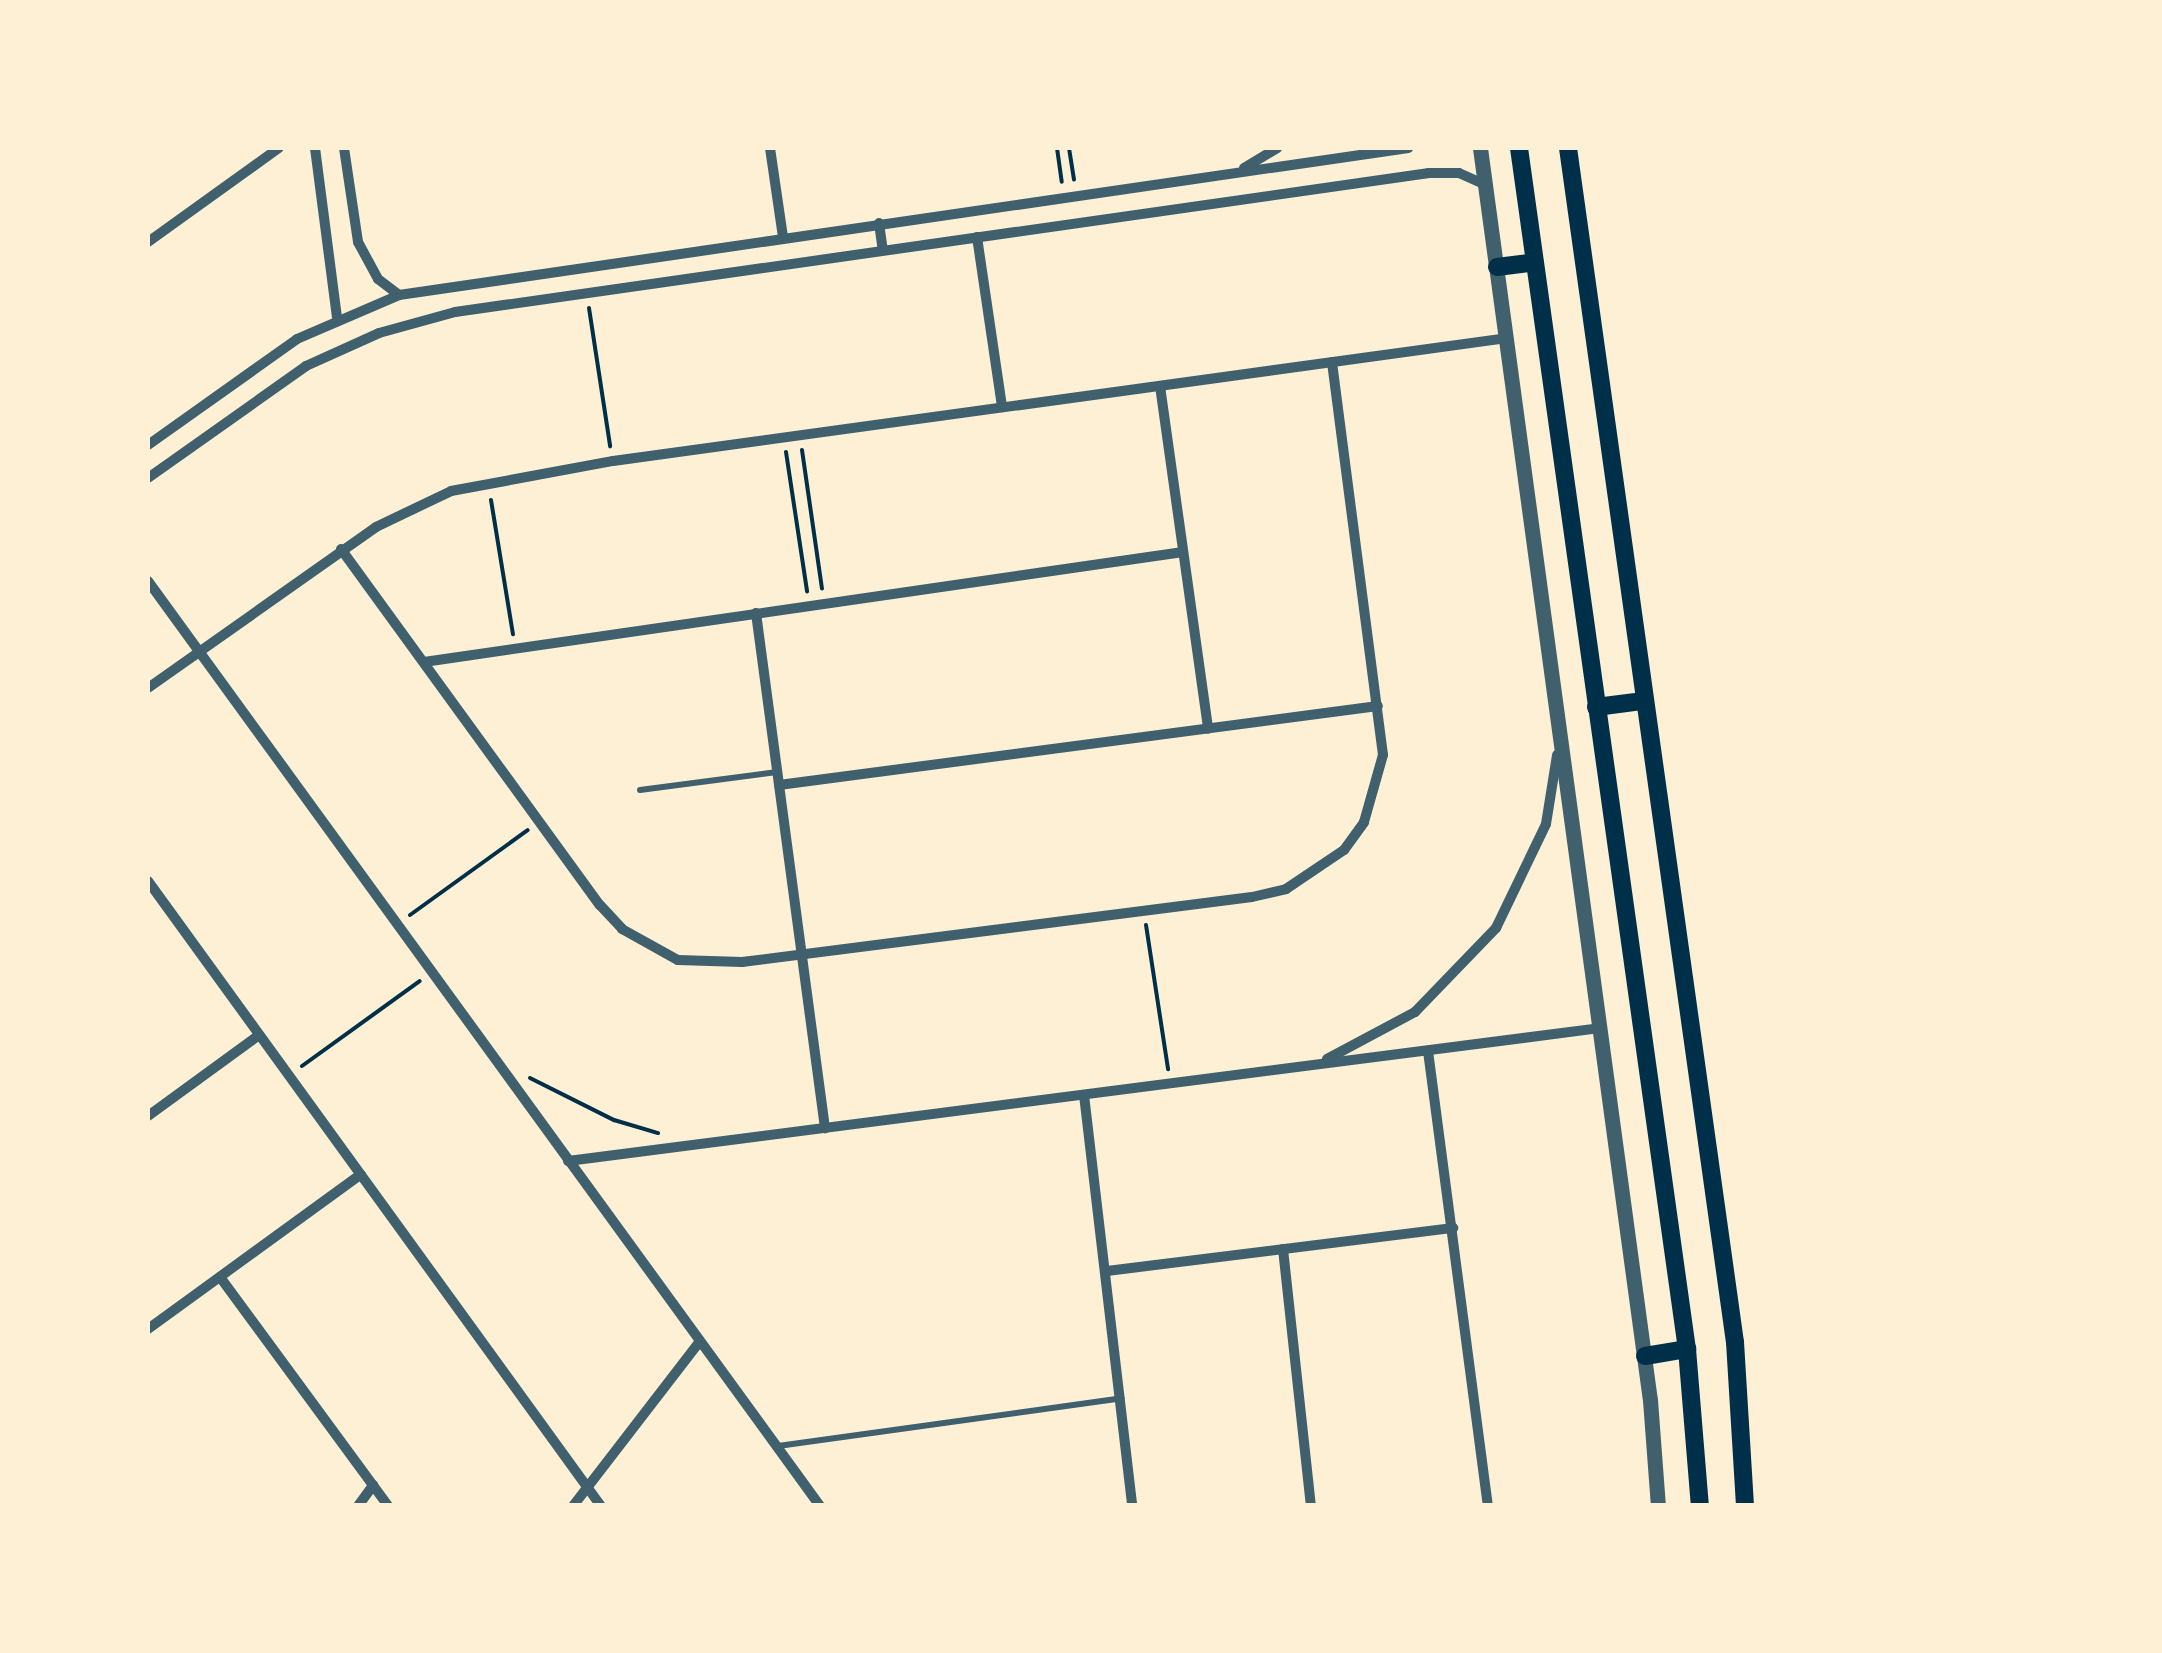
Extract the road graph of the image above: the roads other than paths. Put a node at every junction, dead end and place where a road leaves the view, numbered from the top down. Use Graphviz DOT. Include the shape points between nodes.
graph roads {
  1 [pos="279,148"];
  2 [pos="315,148"];
  3 [pos="344,148"];
  4 [pos="770,148"];
  5 [pos="1277,148"];
  6 [pos="1408,148"];
  7 [pos="1480,148"];
  8 [pos="1519,148"];
  9 [pos="1568,148"];
  10 [pos="1240,170"];
  11 [pos="1486,185"];
  12 [pos="879,223"];
  13 [pos="783,237"];
  14 [pos="977,237"];
  15 [pos="148,242"];
  16 [pos="883,250"];
  17 [pos="1535,262"];
  18 [pos="1497,267"];
  19 [pos="399,295"];
  20 [pos="337,318"];
  21 [pos="1507,338"];
  22 [pos="1332,362"];
  23 [pos="1160,386"];
  24 [pos="1002,408"];
  25 [pos="148,445"];
  26 [pos="148,478"];
  27 [pos="341,550"];
  28 [pos="1183,552"];
  29 [pos="148,581"];
  30 [pos="756,613"];
  31 [pos="198,652"];
  32 [pos="424,662"];
  33 [pos="148,688"];
  34 [pos="1642,701"];
  35 [pos="1378,706"];
  36 [pos="1596,707"];
  37 [pos="1559,709"];
  38 [pos="1208,729"];
  39 [pos="777,772"];
  40 [pos="779,785"];
  41 [pos="640,790"];
  42 [pos="148,882"];
  43 [pos="152,897"];
  44 [pos="802,956"];
  45 [pos="1601,1028"];
  46 [pos="259,1034"];
  47 [pos="1428,1050"];
  48 [pos="1312,1066"];
  49 [pos="1084,1094"];
  50 [pos="148,1116"];
  51 [pos="825,1128"];
  52 [pos="568,1161"];
  53 [pos="360,1174"];
  54 [pos="1452,1228"];
  55 [pos="1283,1249"];
  56 [pos="1107,1271"];
  57 [pos="220,1277"];
  58 [pos="148,1329"];
  59 [pos="700,1341"];
  60 [pos="1687,1349"];
  61 [pos="1645,1356"];
  62 [pos="1123,1398"];
  63 [pos="777,1446"];
  64 [pos="373,1485"];
  65 [pos="587,1486"];
  66 [pos="358,1506"];
  67 [pos="388,1506"];
  68 [pos="572,1506"];
  69 [pos="601,1506"];
  70 [pos="820,1506"];
  71 [pos="1132,1506"];
  72 [pos="1311,1506"];
  73 [pos="1488,1506"];
  74 [pos="1658,1506"];
  75 [pos="1700,1506"];
  76 [pos="1745,1506"];
  1 -- 15 [label="street"];
  2 -- 20 [label="street"];
  3 -- 19 [label="street" via="358,242 378,279"];
  4 -- 13 [label="street"];
  5 -- 10 [label="street"];
  6 -- 10 [label="street"];
  7 -- 11 [label="street"];
  8 -- 17 [label="main road"];
  9 -- 34 [label="main road"];
  10 -- 12 [label="street"];
  11 -- 14 [label="street" via="1444,171"];
  11 -- 18 [label="street"];
  12 -- 13 [label="street"];
  12 -- 16 [label="street"];
  13 -- 19 [label="street"];
  14 -- 16 [label="street"];
  14 -- 24 [label="street"];
  16 -- 26 [label="street" via="456,312 342,348 272,387"];
  17 -- 18 [label="main road"];
  17 -- 36 [label="main road"];
  18 -- 21 [label="street"];
  19 -- 20 [label="street"];
  20 -- 25 [label="street"];
  21 -- 22 [label="street"];
  21 -- 37 [label="street"];
  22 -- 23 [label="street"];
  22 -- 35 [label="street"];
  23 -- 24 [label="street"];
  23 -- 28 [label="street"];
  24 -- 27 [label="street" via="488,481 413,507"];
  27 -- 31 [label="street"];
  27 -- 32 [label="street"];
  28 -- 30 [label="street"];
  28 -- 38 [label="street"];
  29 -- 31 [label="street"];
  30 -- 32 [label="street"];
  30 -- 39 [label="street"];
  31 -- 33 [label="street"];
  31 -- 52 [label="street"];
  32 -- 44 [label="street" via="600,904 648,947 710,964"];
  34 -- 36 [label="main road"];
  34 -- 76 [label="main road" via="1735,1342"];
  35 -- 38 [label="street"];
  35 -- 44 [label="street" via="1378,790 1344,850 1286,888"];
  36 -- 60 [label="main road"];
  37 -- 45 [label="street"];
  37 -- 48 [label="street" via="1546,824 1496,928 1415,1012"];
  38 -- 40 [label="street"];
  39 -- 40 [label="street"];
  39 -- 41 [label="lane"];
  40 -- 44 [label="street"];
  42 -- 43 [label="street"];
  43 -- 46 [label="street"];
  44 -- 51 [label="street"];
  45 -- 47 [label="street"];
  45 -- 61 [label="street"];
  46 -- 50 [label="street"];
  46 -- 53 [label="street"];
  47 -- 48 [label="street"];
  47 -- 54 [label="street"];
  48 -- 49 [label="street"];
  49 -- 51 [label="street"];
  49 -- 56 [label="street"];
  51 -- 52 [label="street"];
  52 -- 59 [label="street"];
  53 -- 57 [label="street"];
  53 -- 65 [label="street"];
  54 -- 55 [label="street"];
  54 -- 73 [label="street"];
  55 -- 56 [label="street"];
  55 -- 72 [label="street"];
  56 -- 62 [label="street"];
  57 -- 58 [label="street"];
  57 -- 64 [label="street"];
  59 -- 63 [label="street"];
  59 -- 65 [label="street"];
  60 -- 61 [label="main road"];
  60 -- 75 [label="main road"];
  61 -- 74 [label="street"];
  62 -- 63 [label="lane"];
  62 -- 71 [label="street"];
  63 -- 70 [label="street"];
  64 -- 66 [label="street"];
  64 -- 67 [label="street"];
  65 -- 68 [label="street"];
  65 -- 69 [label="street"];
}
